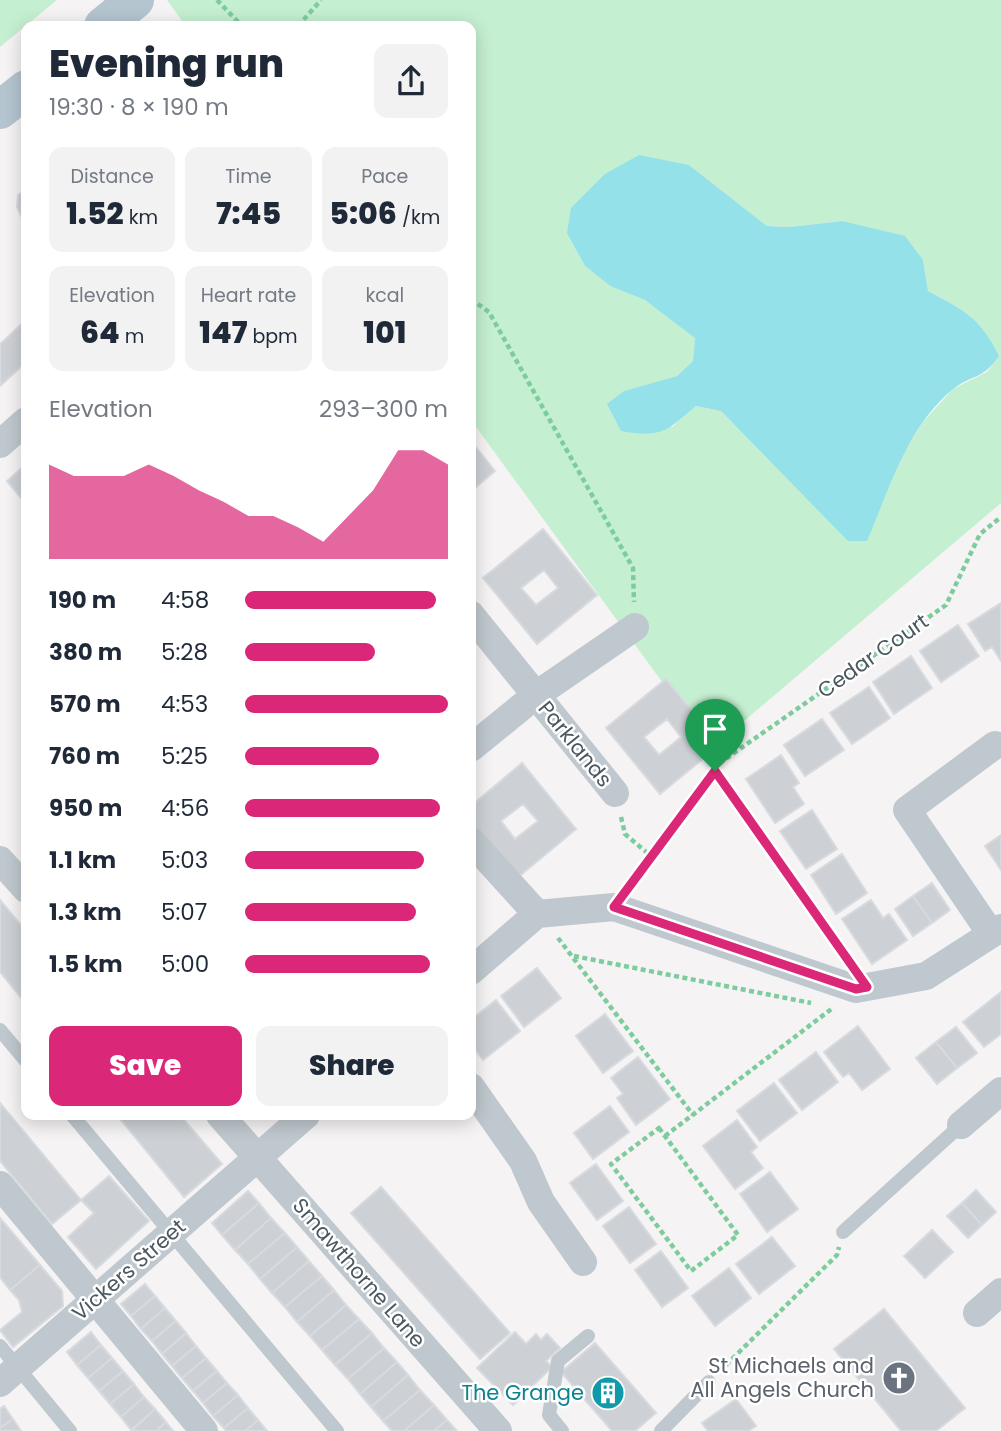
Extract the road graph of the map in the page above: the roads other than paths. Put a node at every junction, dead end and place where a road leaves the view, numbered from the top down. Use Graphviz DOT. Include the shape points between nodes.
graph roads {
  1 [pos="135,0"];
  2 [pos="109,21"];
  3 [pos="21,93"];
  4 [pos="0,110"];
  5 [pos="21,425"];
  6 [pos="0,444"];
  7 [pos="476,621"];
  8 [pos="635,627"];
  9 [pos="536,695"];
  10 [pos="476,744"];
  11 [pos="995,745"];
  12 [pos="615,793"];
  13 [pos="476,847"];
  14 [pos="0,860"];
  15 [pos="21,883"];
  16 [pos="537,914"];
  17 [pos="996,931"];
  18 [pos="476,967"];
  19 [pos="0,1030"];
  20 [pos="21,1055"];
  21 [pos="1001,1091"];
  22 [pos="476,1094"];
  23 [pos="76,1120"];
  24 [pos="224,1120"];
  25 [pos="300,1120"];
  26 [pos="961,1125"];
  27 [pos="257,1157"];
  28 [pos="0,1185"];
  29 [pos="843,1231"];
  30 [pos="173,1232"];
  31 [pos="583,1262"];
  32 [pos="1001,1292"];
  33 [pos="95,1300"];
  34 [pos="977,1313"];
  35 [pos="588,1336"];
  36 [pos="6,1365"];
  37 [pos="709,1382"];
  38 [pos="70,1431"];
  39 [pos="204,1431"];
  40 [pos="337,1431"];
  41 [pos="498,1431"];
  42 [pos="562,1431"];
  43 [pos="661,1431"];
  1 -- 2 [label="main road"];
  3 -- 4 [label="main road"];
  5 -- 6 [label="street"];
  7 -- 9 [label="street, Parklands"];
  8 -- 9 [label="street, Parklands"];
  9 -- 10 [label="street, Parklands"];
  9 -- 12 [label="street, Parklands"];
  11 -- 17 [label="street" via="908,810"];
  13 -- 16 [label="street"];
  14 -- 15 [label="street"];
  16 -- 17 [label="street" via="614,907 862,988 926,976"];
  16 -- 18 [label="street"];
  19 -- 20 [label="lane"];
  21 -- 26 [label="street"];
  22 -- 31 [label="street" via="523,1161 541,1202"];
  23 -- 30 [label="lane"];
  24 -- 27 [label="street, Smawthorne Lane"];
  25 -- 27 [label="street, Vickers Street"];
  26 -- 29 [label="lane"];
  27 -- 30 [label="street, Vickers Street"];
  27 -- 41 [label="street, Smawthorne Lane"];
  28 -- 33 [label="street"];
  30 -- 33 [label="street, Vickers Street"];
  30 -- 40 [label="lane"];
  32 -- 34 [label="street"];
  33 -- 36 [label="street, Vickers Street"];
  33 -- 39 [label="street"];
  35 -- 42 [label="lane" via="558,1361 549,1415"];
  36 -- 38 [label="lane"];
  37 -- 43 [label="lane"];
}
